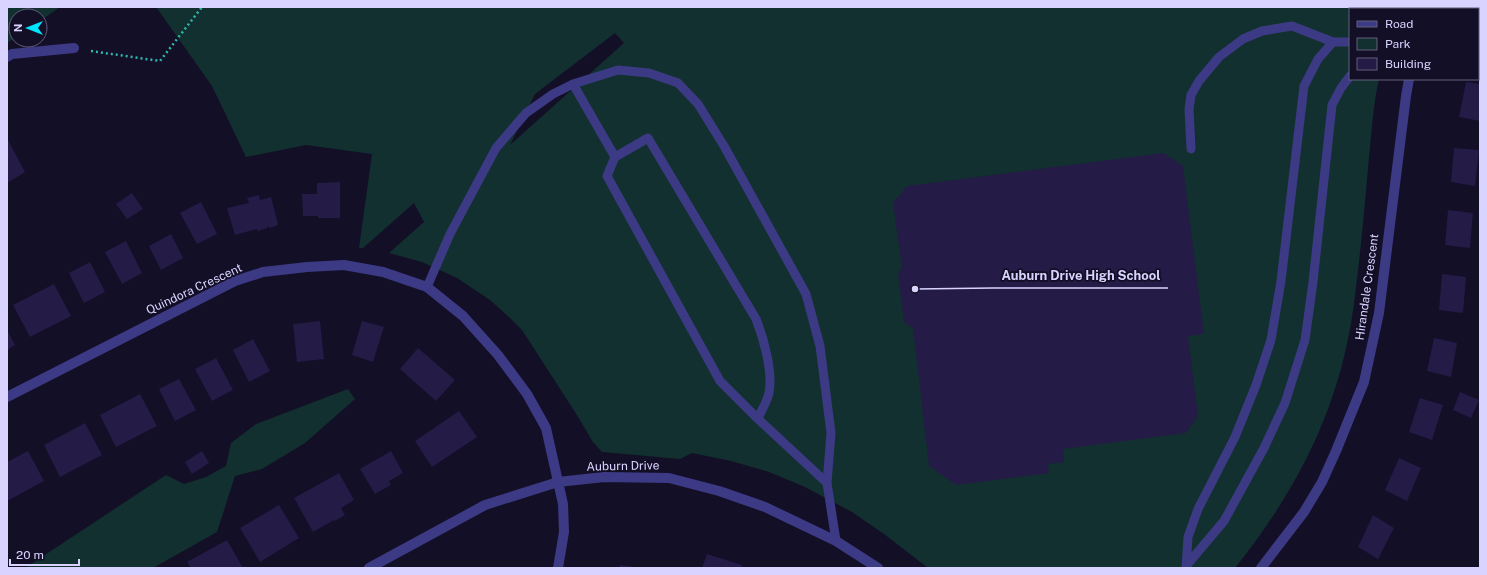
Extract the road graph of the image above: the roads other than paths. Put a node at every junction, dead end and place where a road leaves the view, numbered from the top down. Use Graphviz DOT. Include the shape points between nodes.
graph roads {
  1 [pos="1333,42"];
  2 [pos="1349,42"];
  3 [pos="74,48"];
  4 [pos="7,57"];
  5 [pos="1349,77"];
  6 [pos="1409,80"];
  7 [pos="573,84"];
  8 [pos="1191,149"];
  9 [pos="615,157"];
  10 [pos="427,287"];
  11 [pos="7,397"];
  12 [pos="758,419"];
  13 [pos="558,482"];
  14 [pos="827,483"];
  15 [pos="836,541"];
  16 [pos="1186,567"];
  17 [pos="369,568"];
  18 [pos="558,568"];
  19 [pos="878,568"];
  20 [pos="1261,568"];
  1 -- 2 [label="lane"];
  1 -- 8 [label="lane" via="1292,26 1262,31 1243,39 1219,57 1191,95"];
  1 -- 16 [label="lane" via="1318,59 1304,86 1281,281 1271,340 1235,437 1198,509 1188,537"];
  3 -- 4 [label="street" via="12,54"];
  5 -- 16 [label="lane" via="1332,105 1305,340 1285,403 1264,448 1224,521"];
  6 -- 20 [label="street, Hirandale Crescent" via="1379,313 1364,382 1322,482 1304,512"];
  7 -- 9 [label="lane"];
  7 -- 10 [label="lane" via="526,113 496,148 450,234"];
  7 -- 14 [label="lane" via="618,70 649,73 678,83 698,104 806,294 820,346 831,433"];
  9 -- 12 [label="lane" via="607,176 720,381"];
  9 -- 12 [label="lane" via="648,138 756,319 770,374 769,393"];
  10 -- 11 [label="street, Quindora Crescent" via="383,272 344,266 263,272 235,281 201,297"];
  10 -- 13 [label="street, Quindora Crescent" via="463,316 498,355 527,394 546,428"];
  12 -- 14 [label="lane"];
  13 -- 15 [label="street, Auburn Drive" via="604,477 669,478 719,491 765,507"];
  13 -- 17 [label="street, Auburn Drive" via="485,505"];
  13 -- 18 [label="street, Quindora Crescent" via="563,504 564,532"];
  14 -- 15 [label="lane"];
  15 -- 19 [label="street, Auburn Drive"];
}
